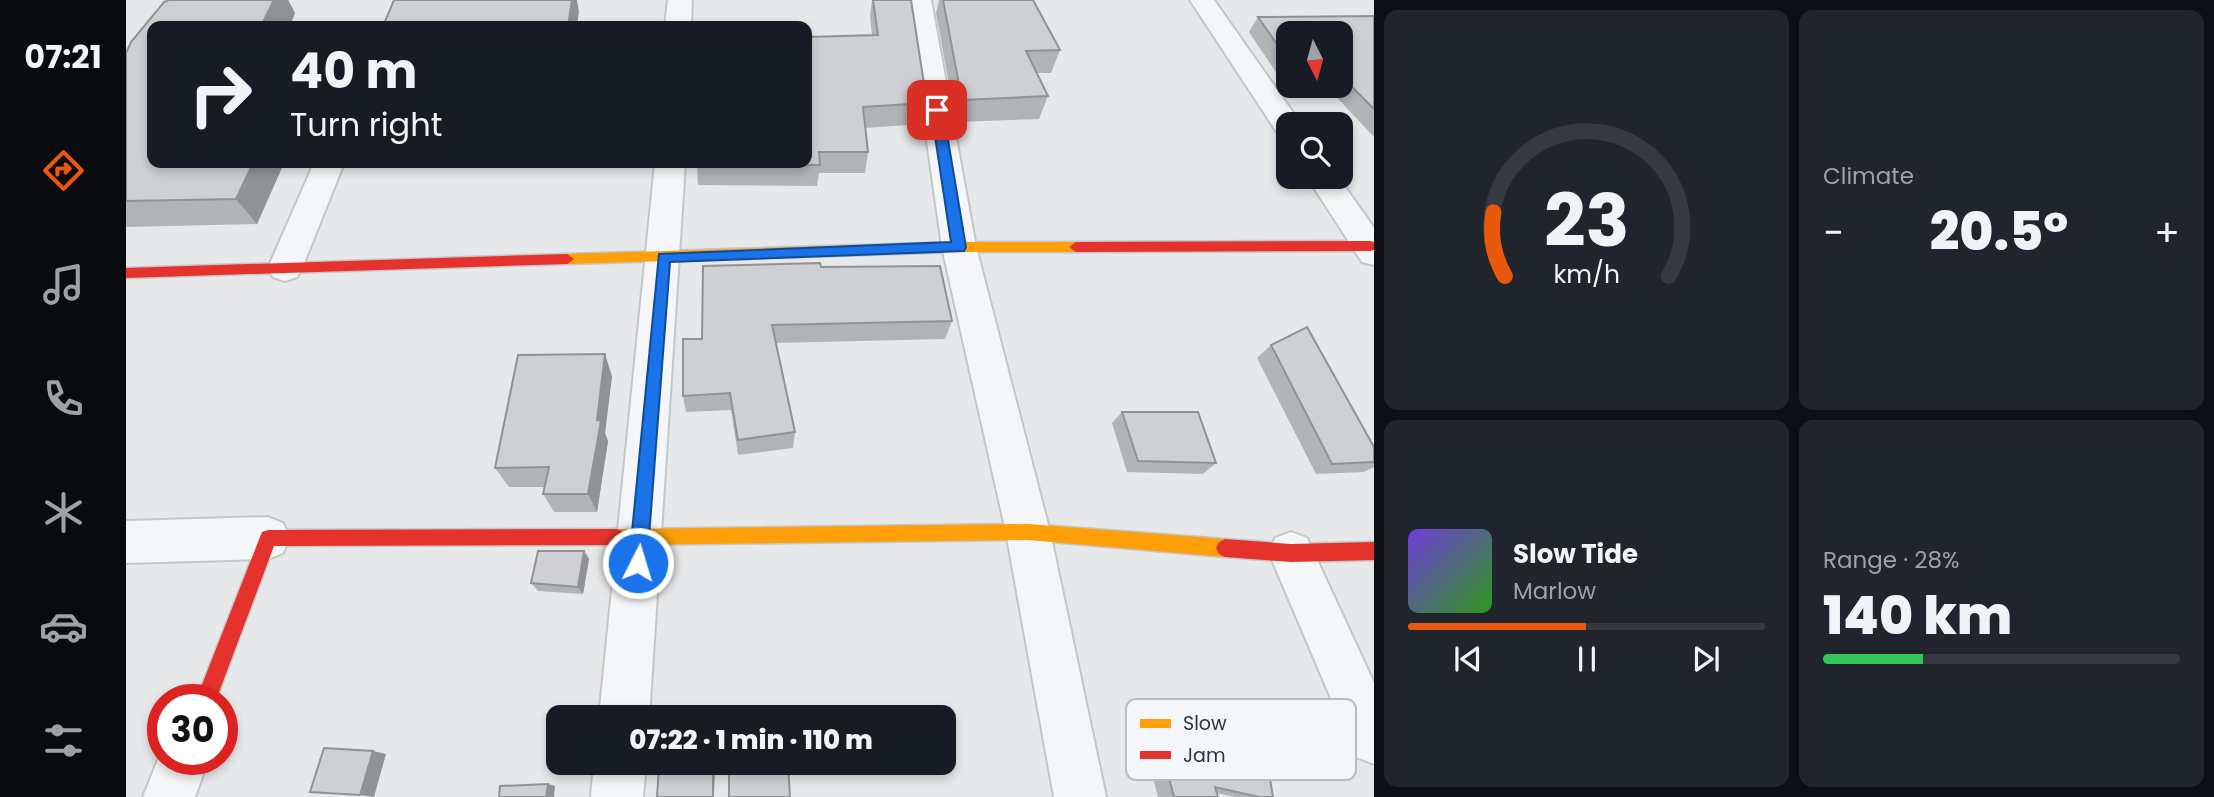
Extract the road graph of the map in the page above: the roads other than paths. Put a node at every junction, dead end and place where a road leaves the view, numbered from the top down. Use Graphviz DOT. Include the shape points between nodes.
graph roads {
  1 [pos="680,0"];
  2 [pos="919,0"];
  3 [pos="1202,0"];
  4 [pos="678,21"];
  5 [pos="1278,112"];
  6 [pos="327,168"];
  7 [pos="670,168"];
  8 [pos="1330,189"];
  9 [pos="959,247"];
  10 [pos="1372,250"];
  11 [pos="664,257"];
  12 [pos="285,268"];
  13 [pos="126,273"];
  14 [pos="1028,532"];
  15 [pos="640,537"];
  16 [pos="268,538"];
  17 [pos="126,542"];
  18 [pos="1374,551"];
  19 [pos="1291,553"];
  20 [pos="212,684"];
  21 [pos="625,705"];
  22 [pos="1374,739"];
  23 [pos="177,775"];
  24 [pos="619,775"];
  25 [pos="169,797"];
  26 [pos="617,797"];
  27 [pos="1080,797"];
  1 -- 4 [label="street"];
  2 -- 9 [label="street"];
  3 -- 5 [label="street"];
  6 -- 12 [label="street"];
  7 -- 11 [label="street"];
  8 -- 10 [label="street"];
  9 -- 10 [label="street"];
  9 -- 11 [label="street"];
  9 -- 14 [label="street"];
  11 -- 12 [label="street"];
  11 -- 15 [label="street"];
  12 -- 13 [label="street"];
  14 -- 15 [label="street"];
  14 -- 19 [label="street"];
  14 -- 27 [label="street"];
  15 -- 16 [label="street"];
  15 -- 21 [label="street"];
  16 -- 17 [label="street"];
  16 -- 20 [label="street"];
  18 -- 19 [label="street"];
  19 -- 22 [label="street"];
  23 -- 25 [label="street"];
  24 -- 26 [label="street"];
}
